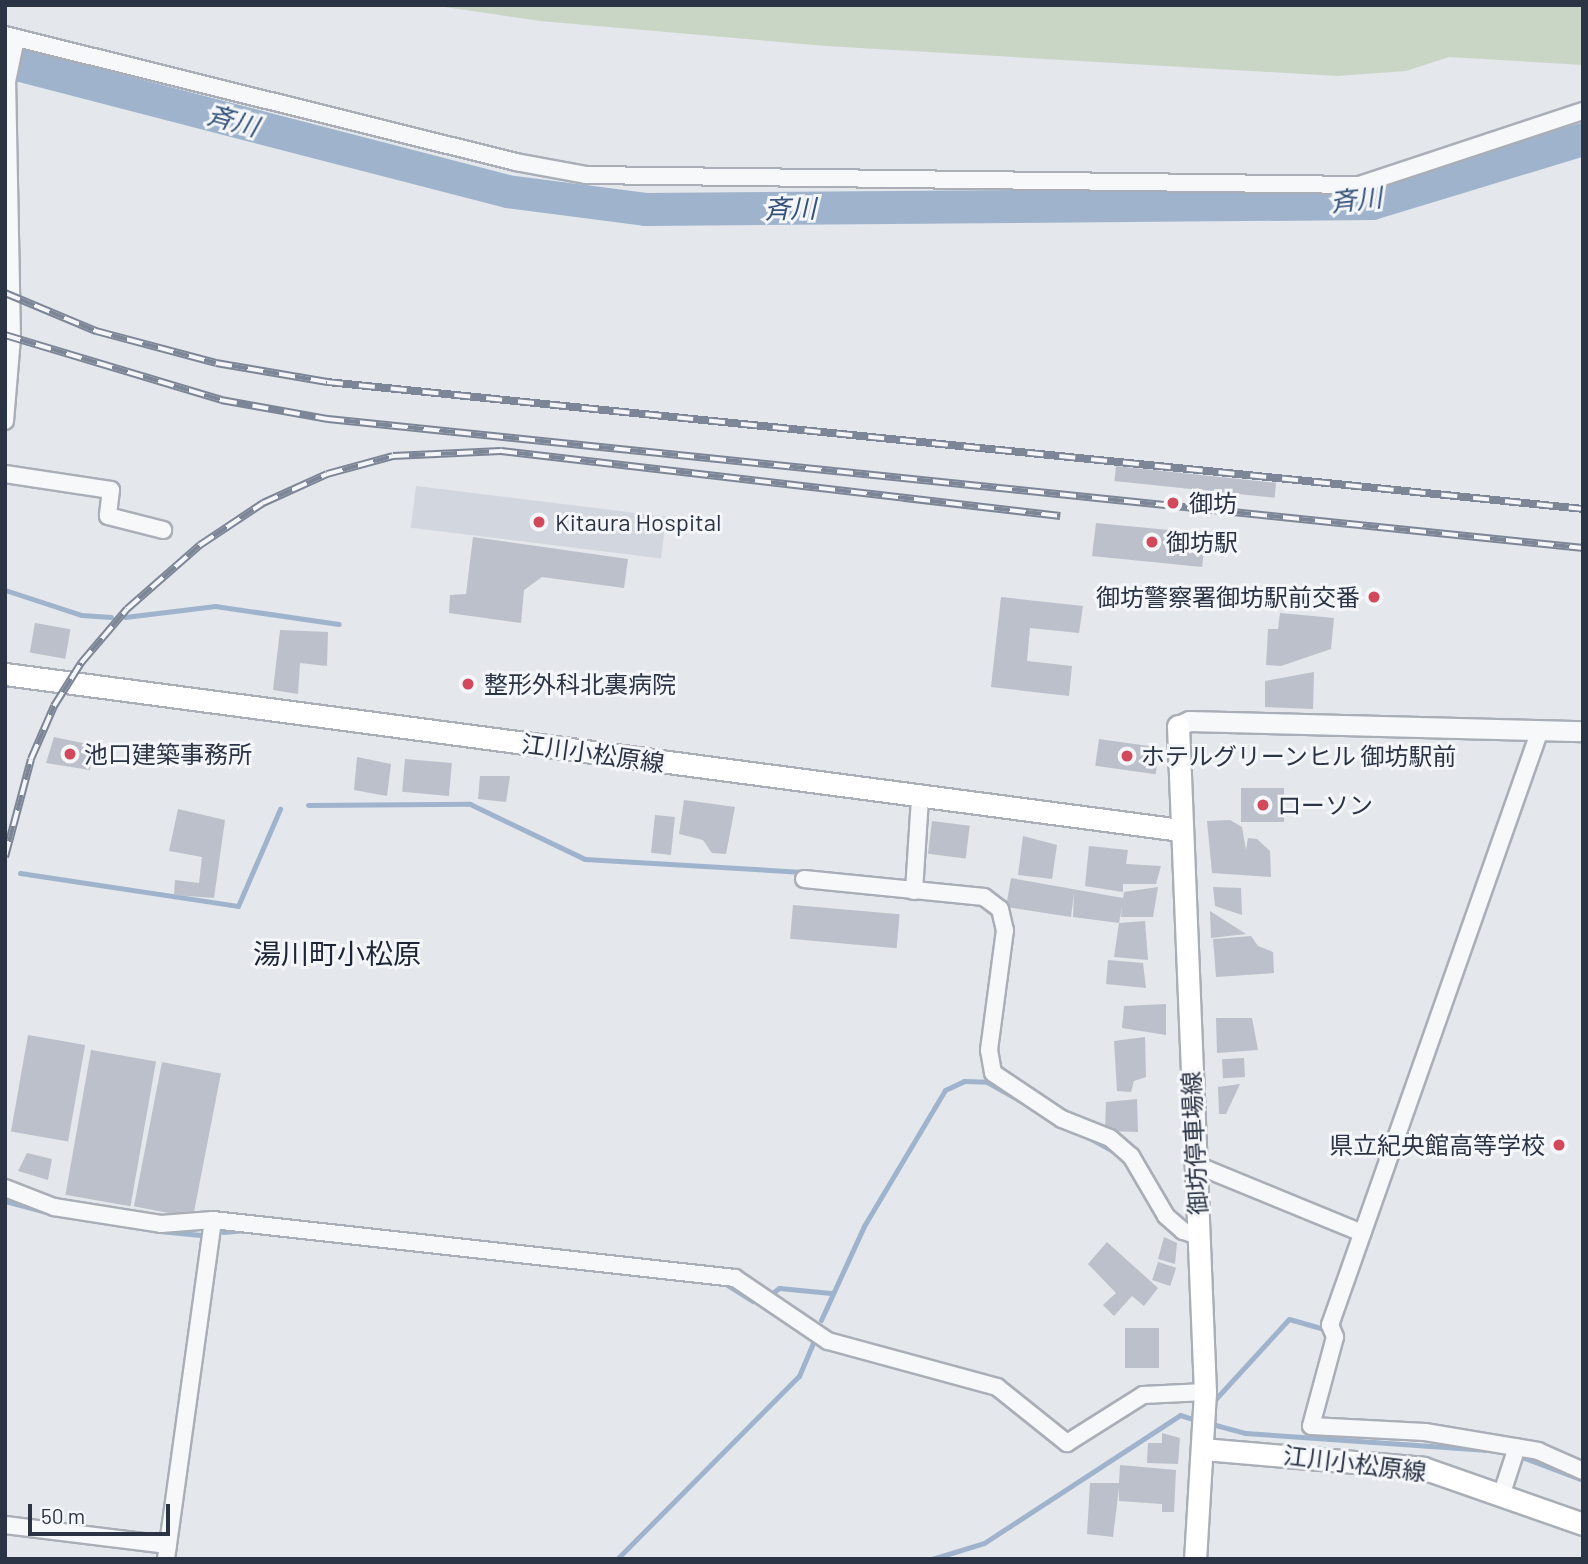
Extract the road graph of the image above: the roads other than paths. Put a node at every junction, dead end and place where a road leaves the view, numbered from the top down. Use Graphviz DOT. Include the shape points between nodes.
graph roads {
  1 [pos="11,36"];
  2 [pos="7,82"];
  3 [pos="1583,111"];
  4 [pos="5,421"];
  5 [pos="5,474"];
  6 [pos="163,530"];
  7 [pos="5,674"];
  8 [pos="1178,726"];
  9 [pos="1540,730"];
  10 [pos="1583,731"];
  11 [pos="920,797"];
  12 [pos="1181,830"];
  13 [pos="804,879"];
  14 [pos="914,891"];
  15 [pos="1194,1164"];
  16 [pos="5,1188"];
  17 [pos="213,1220"];
  18 [pos="1362,1233"];
  19 [pos="1198,1236"];
  20 [pos="1205,1392"];
  21 [pos="1516,1448"];
  22 [pos="1203,1449"];
  23 [pos="1583,1471"];
  24 [pos="1502,1492"];
  25 [pos="1583,1524"];
  26 [pos="5,1525"];
  27 [pos="167,1552"];
  28 [pos="1195,1559"];
  1 -- 2 [label="street"];
  1 -- 3 [label="street" via="516,162 586,175 1359,185"];
  2 -- 4 [label="street" via="12,338"];
  5 -- 6 [label="street" via="111,490 108,516"];
  7 -- 11 [label="main road, 江川小松原線"];
  8 -- 9 [label="street" via="1189,721"];
  8 -- 12 [label="main road, 御坊停車場線"];
  9 -- 10 [label="street"];
  9 -- 18 [label="street"];
  11 -- 12 [label="main road, 江川小松原線"];
  11 -- 14 [label="street"];
  12 -- 15 [label="main road, 御坊停車場線"];
  13 -- 14 [label="street"];
  14 -- 19 [label="street" via="984,897 1000,909 1005,930 989,1051 993,1073 1062,1119 1110,1138 1132,1156 1166,1216 1183,1231"];
  15 -- 18 [label="street"];
  15 -- 19 [label="main road, 御坊停車場線"];
  16 -- 17 [label="street" via="54,1207 161,1224"];
  17 -- 20 [label="street" via="735,1278 828,1341 997,1387 1067,1443 1143,1395"];
  17 -- 27 [label="street"];
  18 -- 21 [label="street" via="1330,1325 1335,1337 1311,1426 1425,1432"];
  19 -- 20 [label="main road, 御坊停車場線"];
  20 -- 22 [label="main road, 御坊停車場線"];
  21 -- 23 [label="street" via="1538,1451"];
  21 -- 24 [label="street"];
  22 -- 24 [label="main road, 江川小松原線" via="1423,1468"];
  22 -- 28 [label="main road, 御坊停車場線"];
  24 -- 25 [label="main road, 江川小松原線"];
  26 -- 27 [label="street"];
}
